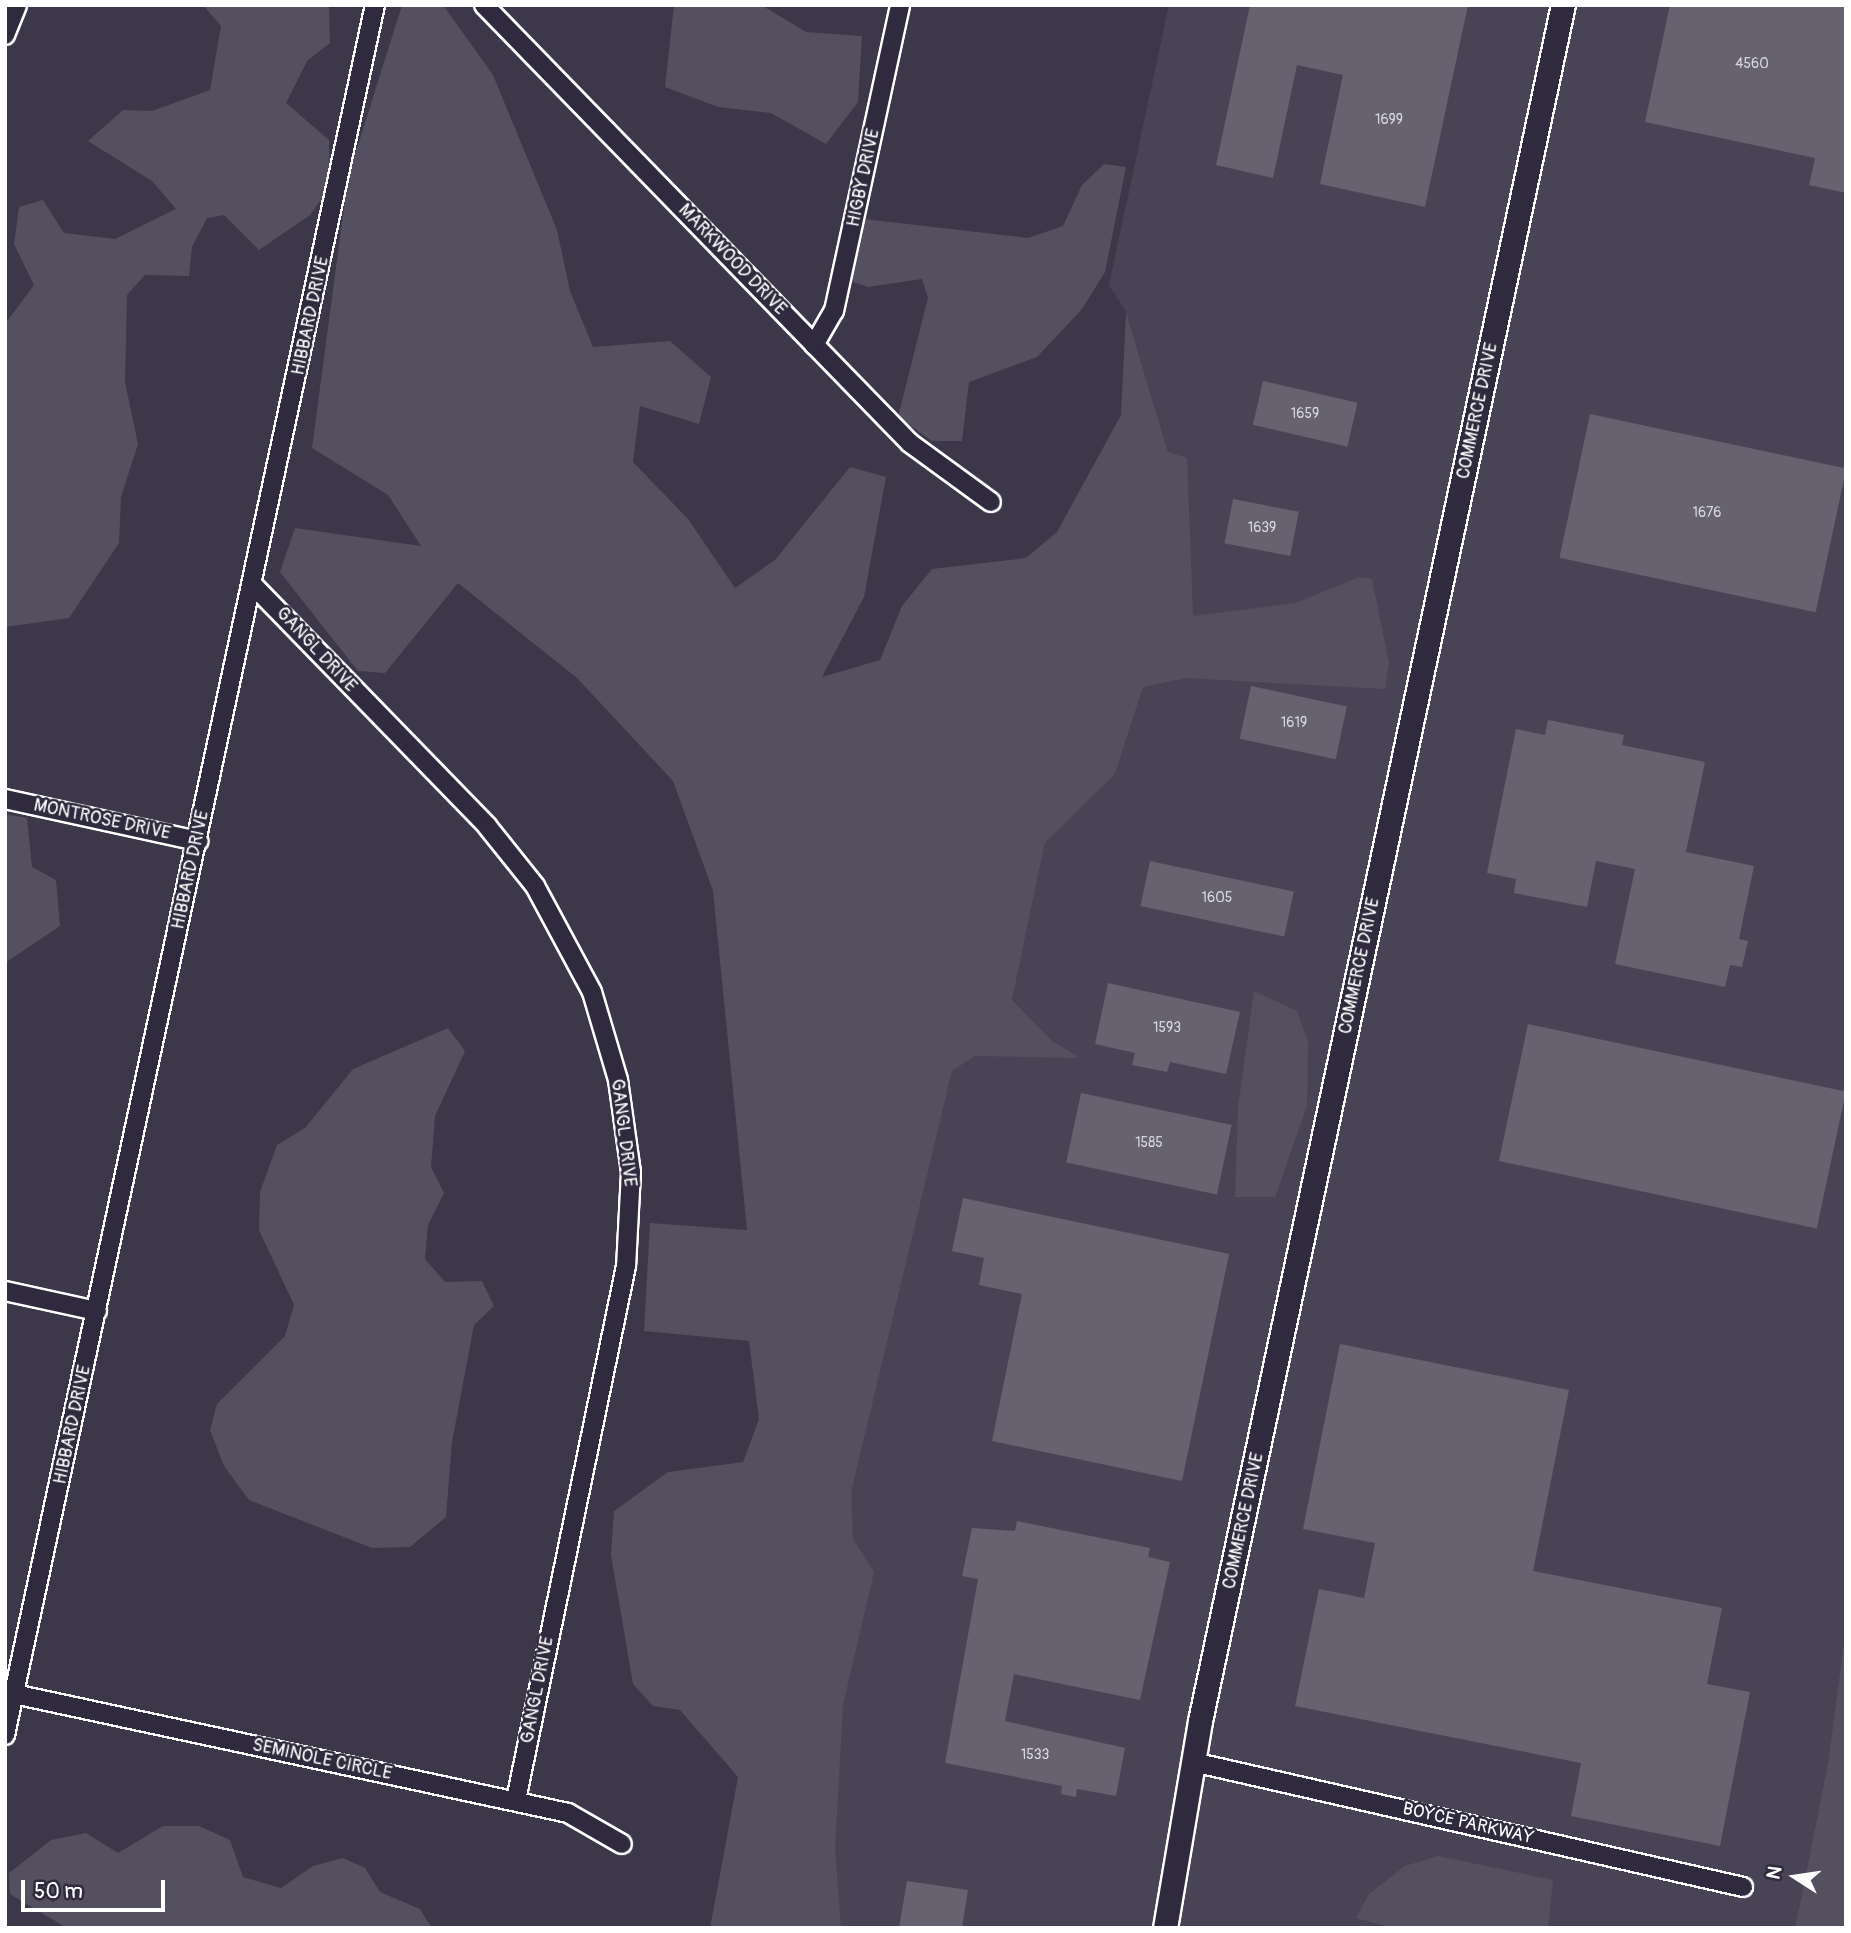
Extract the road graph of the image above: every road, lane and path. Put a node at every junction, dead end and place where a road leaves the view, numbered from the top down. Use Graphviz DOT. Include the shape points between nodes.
graph roads {
  1 [pos="18,5"];
  2 [pos="375,5"];
  3 [pos="484,5"];
  4 [pos="900,5"];
  5 [pos="1563,5"];
  6 [pos="5,36"];
  7 [pos="814,345"];
  8 [pos="991,502"];
  9 [pos="252,584"];
  10 [pos="5,799"];
  11 [pos="198,841"];
  12 [pos="5,1291"];
  13 [pos="97,1311"];
  14 [pos="14,1694"];
  15 [pos="5,1735"];
  16 [pos="1193,1762"];
  17 [pos="516,1800"];
  18 [pos="622,1844"];
  19 [pos="1743,1887"];
  20 [pos="1165,1928"];
  1 -- 6 [label="street"];
  2 -- 9 [label="street, HIBBARD DRIVE"];
  3 -- 7 [label="street, MARKWOOD DRIVE"];
  4 -- 7 [label="street, HIGBY DRIVE" via="834,311"];
  5 -- 16 [label="street, COMMERCE DRIVE"];
  7 -- 8 [label="street, MARKWOOD DRIVE" via="910,443"];
  9 -- 11 [label="street, HIBBARD DRIVE"];
  9 -- 17 [label="street, GANGL DRIVE" via="487,826 535,886 592,992 618,1080 631,1172 626,1266"];
  10 -- 11 [label="street, MONTROSE DRIVE"];
  11 -- 13 [label="street, HIBBARD DRIVE"];
  12 -- 13 [label="street"];
  13 -- 14 [label="street, HIBBARD DRIVE"];
  14 -- 15 [label="street, HIBBARD DRIVE"];
  14 -- 17 [label="street, SEMINOLE CIRCLE"];
  16 -- 19 [label="street, BOYCE PARKWAY"];
  16 -- 20 [label="street, COMMERCE DRIVE"];
  17 -- 18 [label="street, SEMINOLE CIRCLE" via="598,1825"];
}
